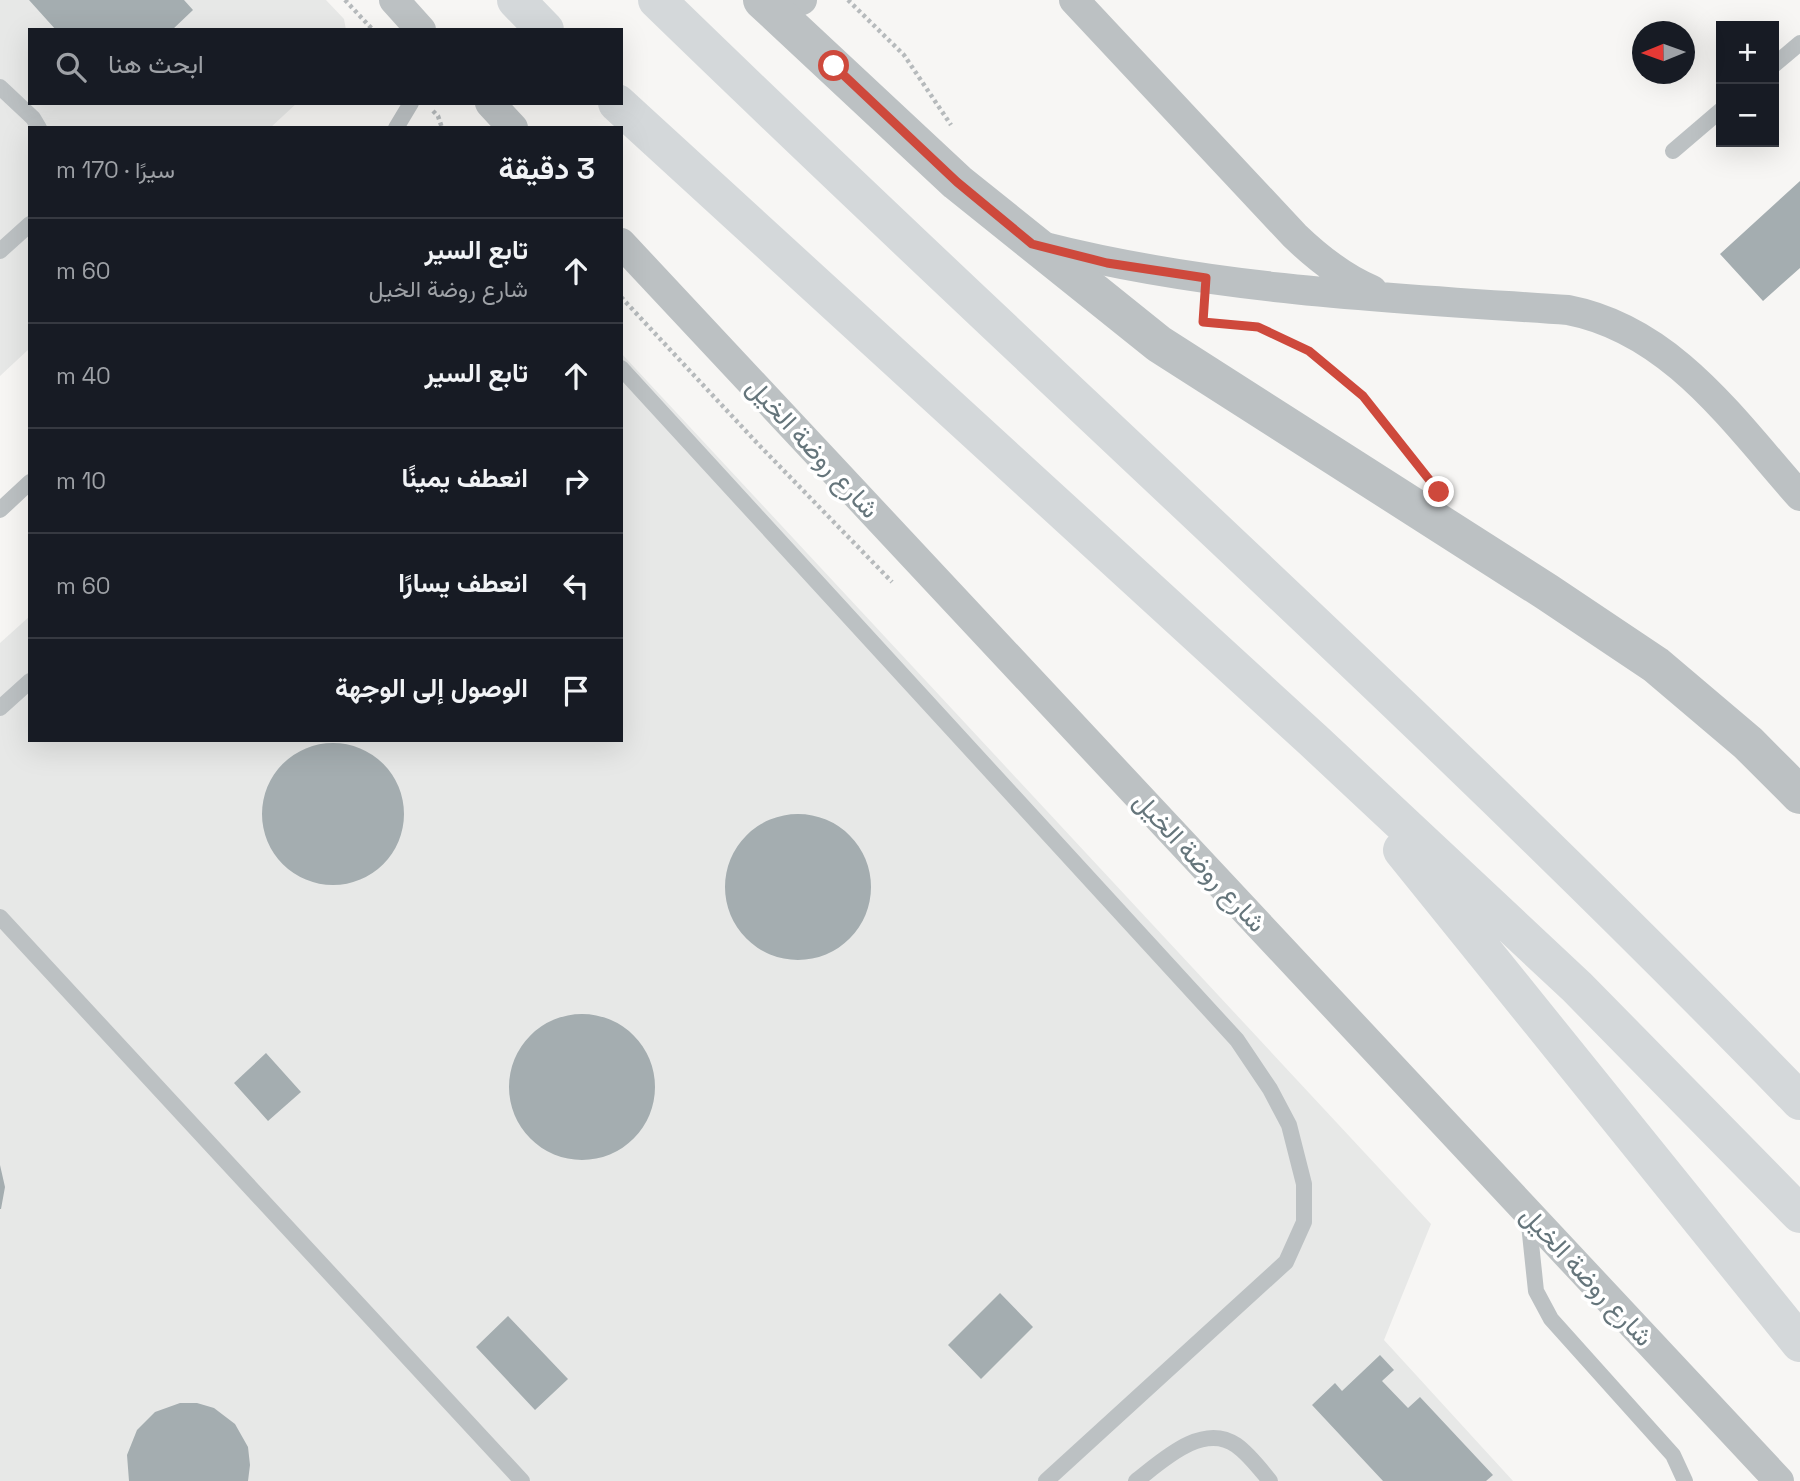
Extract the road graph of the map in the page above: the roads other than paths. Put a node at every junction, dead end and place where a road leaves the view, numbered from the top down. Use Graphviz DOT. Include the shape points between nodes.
graph roads {
  1 [pos="516,0"];
  2 [pos="657,0"];
  3 [pos="1074,0"];
  4 [pos="780,4"];
  5 [pos="543,28"];
  6 [pos="1800,43"];
  7 [pos="1779,61"];
  8 [pos="0,87"];
  9 [pos="410,105"];
  10 [pos="492,105"];
  11 [pos="619,105"];
  12 [pos="1716,114"];
  13 [pos="38,126"];
  14 [pos="397,126"];
  15 [pos="511,126"];
  16 [pos="1674,151"];
  17 [pos="28,226"];
  18 [pos="1032,244"];
  19 [pos="623,245"];
  20 [pos="0,251"];
  21 [pos="1389,297"];
  22 [pos="623,370"];
  23 [pos="28,484"];
  24 [pos="1800,496"];
  25 [pos="0,510"];
  26 [pos="28,683"];
  27 [pos="0,708"];
  28 [pos="1313,740"];
  29 [pos="1800,795"];
  30 [pos="0,917"];
  31 [pos="1800,1101"];
  32 [pos="1528,1212"];
  33 [pos="1800,1214"];
  34 [pos="1800,1343"];
  35 [pos="522,1481"];
  36 [pos="1046,1481"];
  37 [pos="1136,1481"];
  38 [pos="1270,1481"];
  39 [pos="1685,1481"];
  40 [pos="1779,1481"];
  1 -- 5 [label="highway"];
  2 -- 31 [label="highway" via="1324,632"];
  3 -- 21 [label="street" via="1315,256"];
  4 -- 18 [label="street" via="957,182"];
  6 -- 7 [label="lane"];
  8 -- 13 [label="lane"];
  9 -- 14 [label="lane"];
  10 -- 15 [label="street"];
  11 -- 28 [label="highway"];
  12 -- 16 [label="lane"];
  17 -- 20 [label="lane"];
  18 -- 21 [label="street" via="1107,263 1206,278"];
  18 -- 29 [label="street" via="1159,344 1656,665 1748,743"];
  19 -- 32 [label="street, شارع روضة الخيل"];
  21 -- 24 [label="street" via="1568,310 1615,324 1696,379"];
  22 -- 36 [label="lane" via="1237,1040 1289,1125 1304,1184 1304,1222 1286,1262"];
  23 -- 25 [label="lane"];
  26 -- 27 [label="lane"];
  28 -- 33 [label="highway" via="1577,987"];
  28 -- 34 [label="highway"];
  30 -- 35 [label="lane"];
  32 -- 39 [label="lane" via="1536,1291 1550,1319 1673,1455"];
  32 -- 40 [label="street, شارع روضة الخيل"];
  37 -- 38 [label="lane" via="1184,1446 1212,1436 1235,1444"];
}
